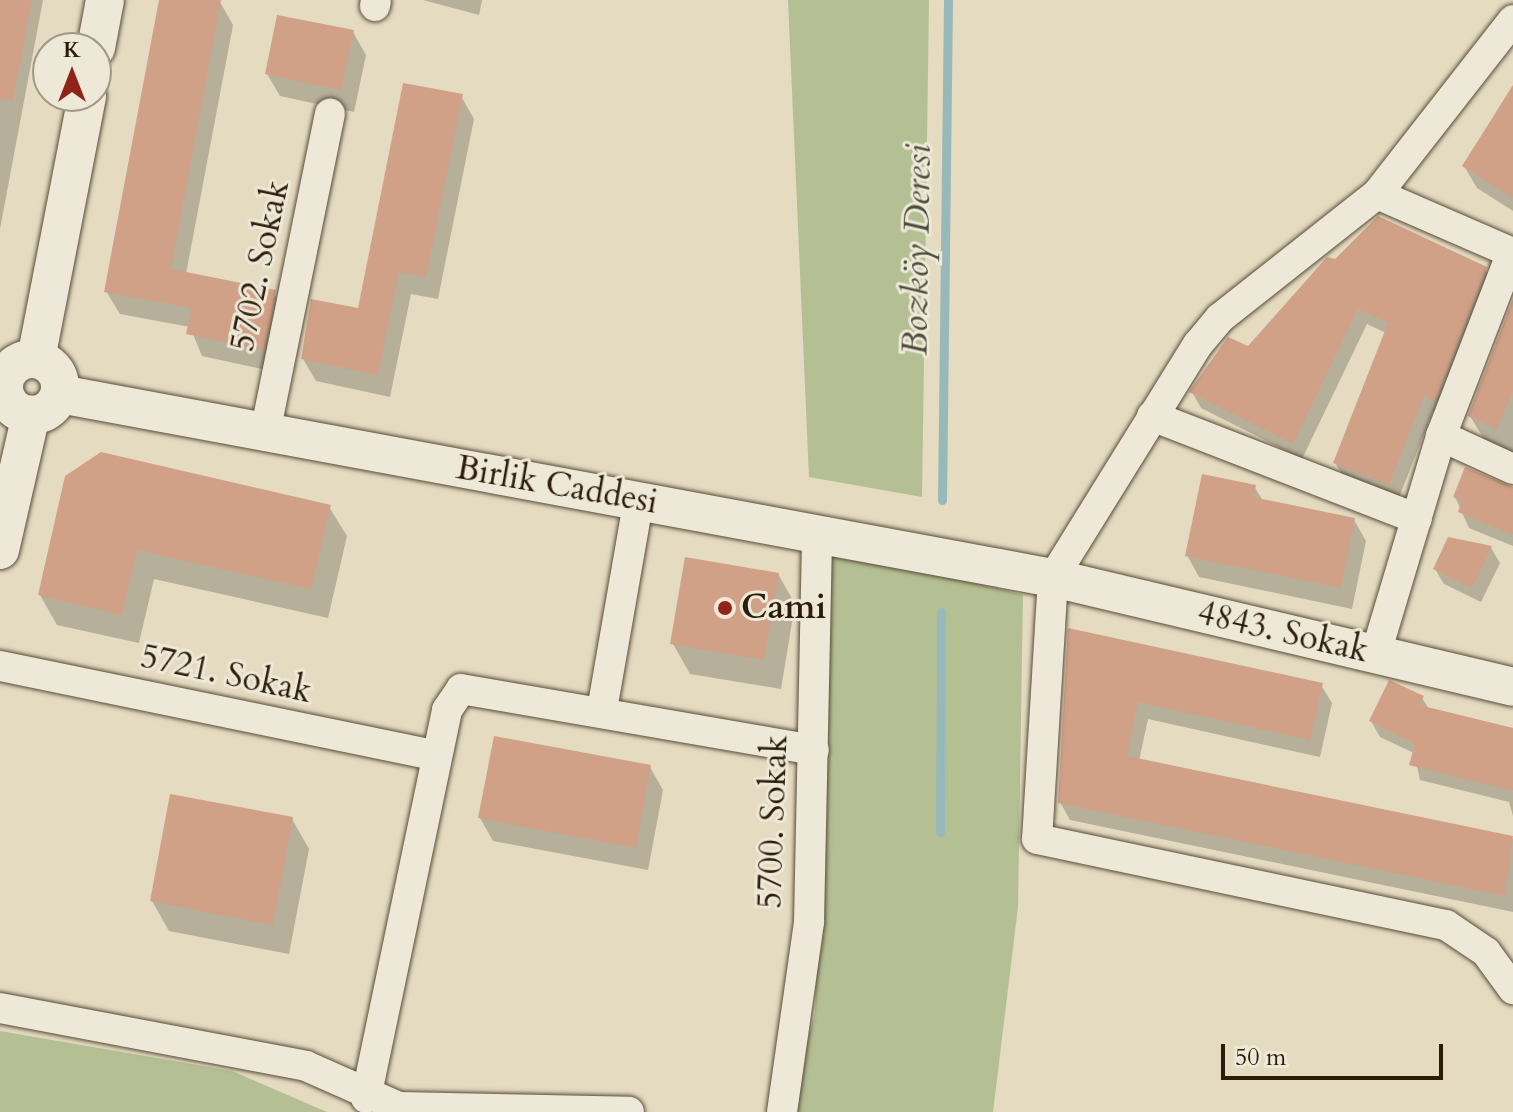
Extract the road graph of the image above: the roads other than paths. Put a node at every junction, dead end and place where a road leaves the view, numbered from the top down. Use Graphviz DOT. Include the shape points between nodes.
graph roads {
  1 [pos="105,0"];
  2 [pos="1513,20"];
  3 [pos="99,32"];
  4 [pos="84,112"];
  5 [pos="330,114"];
  6 [pos="1377,194"];
  7 [pos="1512,252"];
  8 [pos="36,359"];
  9 [pos="2,383"];
  10 [pos="45,404"];
  11 [pos="1152,416"];
  12 [pos="265,433"];
  13 [pos="1441,436"];
  14 [pos="1513,469"];
  15 [pos="639,499"];
  16 [pos="1417,519"];
  17 [pos="817,532"];
  18 [pos="0,550"];
  19 [pos="1053,578"];
  20 [pos="1376,653"];
  21 [pos="0,666"];
  22 [pos="1513,687"];
  23 [pos="602,710"];
  24 [pos="814,750"];
  25 [pos="437,756"];
  26 [pos="1513,989"];
  27 [pos="0,1008"];
  28 [pos="366,1098"];
  29 [pos="629,1112"];
  30 [pos="782,1112"];
  1 -- 3 [label="street"];
  2 -- 6 [label="street"];
  4 -- 8 [label="street"];
  5 -- 12 [label="street, 5702. Sokak"];
  6 -- 7 [label="street"];
  6 -- 11 [label="street" via="1220,318"];
  7 -- 13 [label="street"];
  8 -- 9 [label="street" via="19,362"];
  8 -- 10 [label="street" via="57,374"];
  9 -- 10 [label="street" via="13,408"];
  10 -- 12 [label="street, Birlik Caddesi"];
  10 -- 18 [label="street"];
  11 -- 16 [label="street"];
  11 -- 19 [label="street"];
  12 -- 15 [label="street, Birlik Caddesi"];
  13 -- 14 [label="street"];
  13 -- 16 [label="street"];
  15 -- 17 [label="street, Birlik Caddesi"];
  15 -- 23 [label="street"];
  16 -- 20 [label="street"];
  17 -- 19 [label="street, Birlik Caddesi"];
  17 -- 24 [label="street, 5700. Sokak"];
  19 -- 20 [label="street, 4843. Sokak"];
  19 -- 26 [label="street" via="1037,839 1446,925 1486,952"];
  20 -- 22 [label="street, 4843. Sokak"];
  21 -- 25 [label="street, 5721. Sokak"];
  23 -- 24 [label="street"];
  23 -- 25 [label="street" via="469,685 453,697"];
  24 -- 30 [label="street, 5700. Sokak" via="809,922"];
  25 -- 28 [label="street"];
  27 -- 28 [label="street" via="306,1066"];
  28 -- 29 [label="street" via="399,1107"];
}
